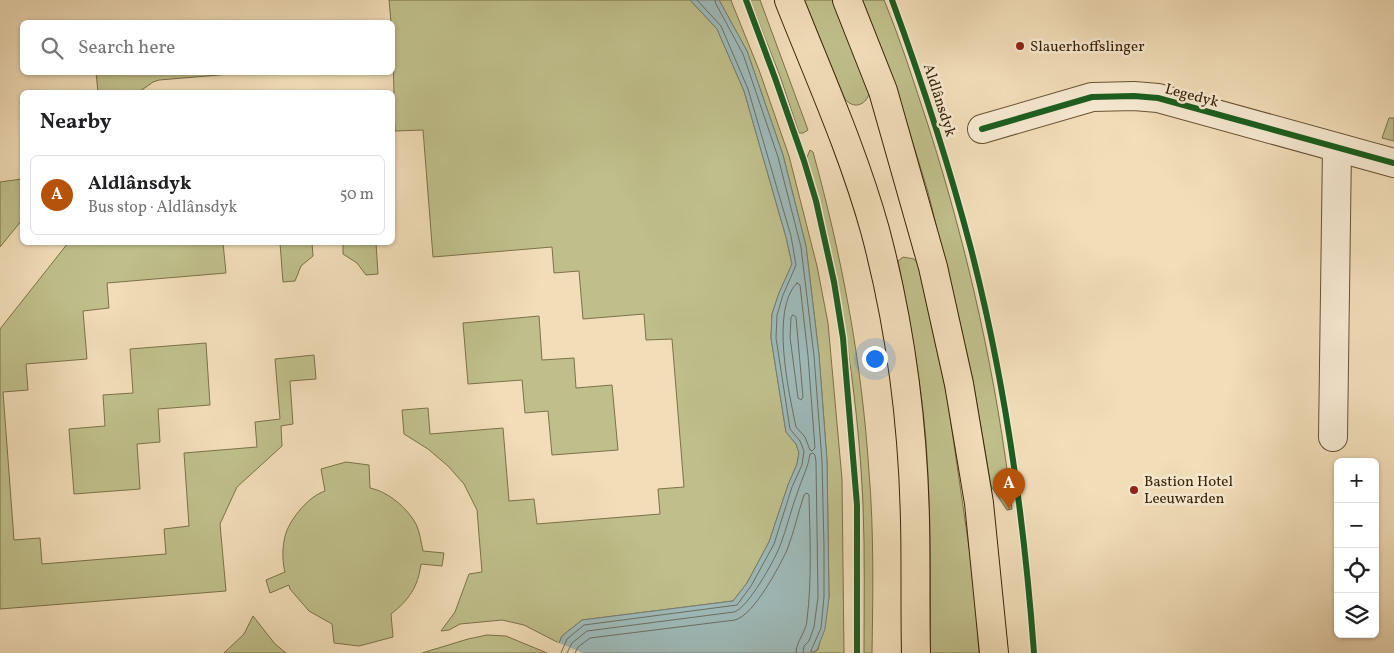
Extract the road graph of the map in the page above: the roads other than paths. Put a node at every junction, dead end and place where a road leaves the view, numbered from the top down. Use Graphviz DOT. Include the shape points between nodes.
graph roads {
  1 [pos="789,0"];
  2 [pos="847,0"];
  3 [pos="982,129"];
  4 [pos="1337,148"];
  5 [pos="1394,163"];
  6 [pos="1333,437"];
  7 [pos="916,653"];
  8 [pos="994,653"];
  1 -- 7 [label="main road" via="848,146 875,229 888,283 910,428 915,520"];
  2 -- 8 [label="main road" via="883,91 935,277 959,384 979,503"];
  3 -- 4 [label="street, Legedyk" via="1092,97 1134,96 1158,98"];
  4 -- 5 [label="street, Legedyk"];
  4 -- 6 [label="street"];
}
